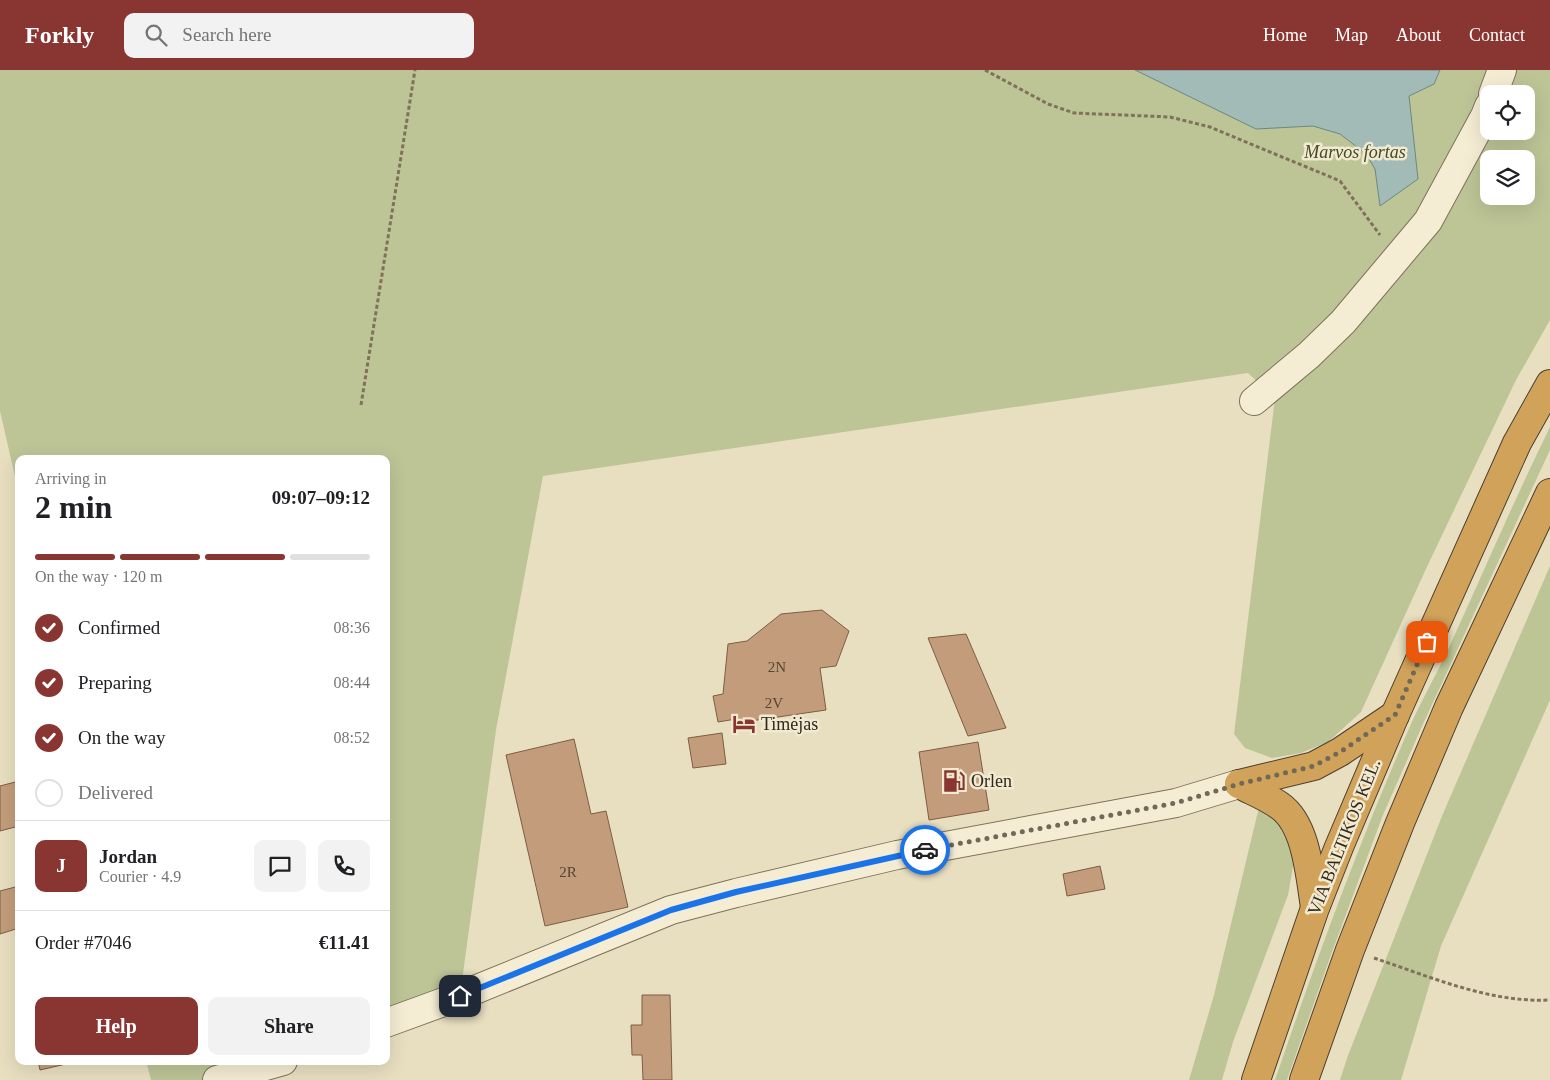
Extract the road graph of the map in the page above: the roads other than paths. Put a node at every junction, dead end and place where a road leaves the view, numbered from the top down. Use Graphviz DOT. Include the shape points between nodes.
graph roads {
  1 [pos="1502,70"];
  2 [pos="1496,85"];
  3 [pos="1480,125"];
  4 [pos="1550,384"];
  5 [pos="1254,400"];
  6 [pos="1550,492"];
  7 [pos="1395,715"];
  8 [pos="1239,784"];
  9 [pos="1315,908"];
  10 [pos="390,1022"];
  11 [pos="272,1065"];
  12 [pos="217,1080"];
  13 [pos="1256,1080"];
  14 [pos="1304,1080"];
  1 -- 2 [label="street"];
  3 -- 5 [label="street" via="1428,221 1336,328"];
  4 -- 7 [label="highway, VIA BALTIKOS KEL." via="1517,442"];
  6 -- 14 [label="highway" via="1400,823"];
  7 -- 8 [label="highway" via="1314,766"];
  7 -- 9 [label="highway, VIA BALTIKOS KEL."];
  8 -- 9 [label="highway" via="1282,807 1298,827"];
  8 -- 10 [label="street" via="1176,803 897,855 671,910"];
  9 -- 13 [label="highway, VIA BALTIKOS KEL."];
  11 -- 12 [label="street"];
}
